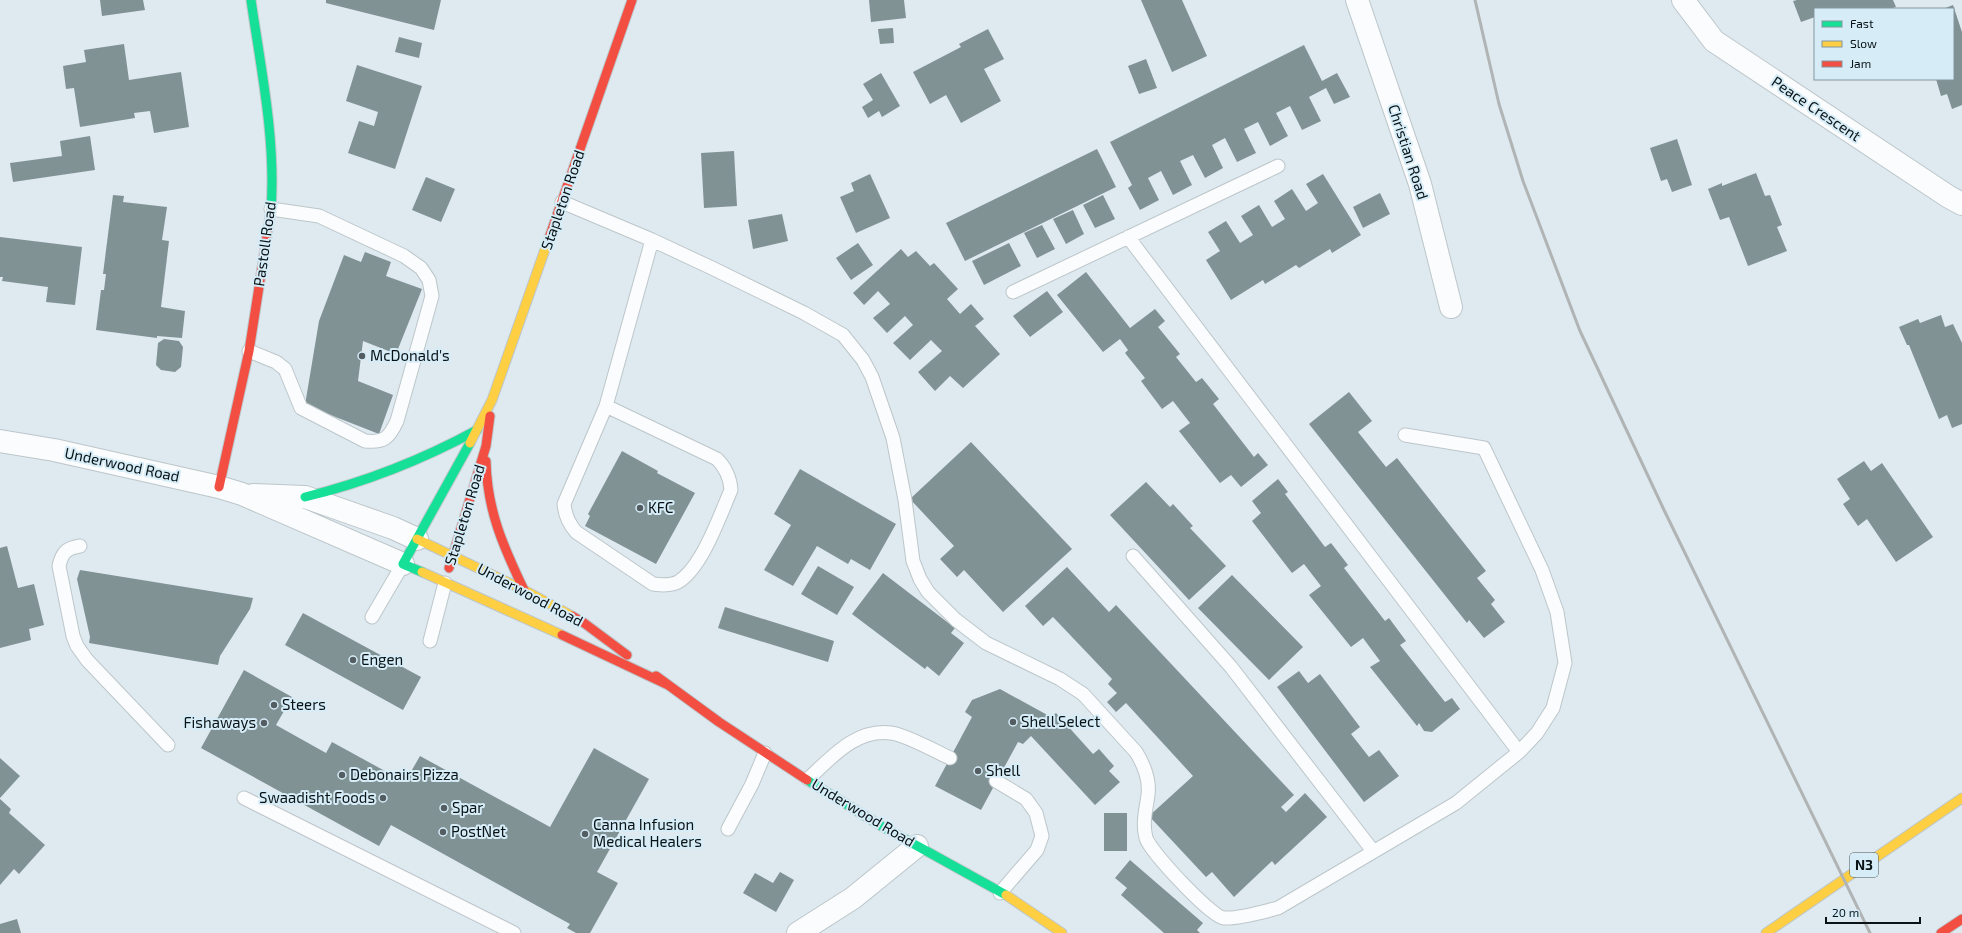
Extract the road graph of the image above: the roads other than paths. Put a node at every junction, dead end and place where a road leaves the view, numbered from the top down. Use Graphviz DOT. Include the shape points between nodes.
graph roads {
  1 [pos="251,0"];
  2 [pos="632,0"];
  3 [pos="1357,0"];
  4 [pos="1683,0"];
  5 [pos="1278,166"];
  6 [pos="562,202"];
  7 [pos="1962,204"];
  8 [pos="270,209"];
  9 [pos="1128,237"];
  10 [pos="652,240"];
  11 [pos="1013,292"];
  12 [pos="1451,307"];
  13 [pos="249,351"];
  14 [pos="492,400"];
  15 [pos="606,406"];
  16 [pos="477,430"];
  17 [pos="1405,435"];
  18 [pos="0,441"];
  19 [pos="486,446"];
  20 [pos="219,486"];
  21 [pos="242,494"];
  22 [pos="305,497"];
  23 [pos="417,539"];
  24 [pos="80,546"];
  25 [pos="452,554"];
  26 [pos="1133,556"];
  27 [pos="403,564"];
  28 [pos="445,583"];
  29 [pos="524,590"];
  30 [pos="372,617"];
  31 [pos="430,641"];
  32 [pos="668,685"];
  33 [pos="168,745"];
  34 [pos="1519,752"];
  35 [pos="765,753"];
  36 [pos="950,758"];
  37 [pos="808,779"];
  38 [pos="996,781"];
  39 [pos="244,798"];
  40 [pos="1962,798"];
  41 [pos="728,829"];
  42 [pos="917,846"];
  43 [pos="1373,851"];
  44 [pos="1000,893"];
  45 [pos="1962,919"];
  46 [pos="514,933"];
  47 [pos="798,933"];
  48 [pos="1062,933"];
  49 [pos="1766,933"];
  50 [pos="1941,933"];
  1 -- 8 [label="main road, Pastoll Road" via="272,141"];
  2 -- 6 [label="main road, Stapleton Road"];
  3 -- 12 [label="street, Christian Road" via="1420,184"];
  4 -- 7 [label="street, Peace Crescent" via="1714,41"];
  5 -- 9 [label="lane"];
  6 -- 10 [label="lane"];
  6 -- 14 [label="main road, Stapleton Road"];
  8 -- 13 [label="main road, Pastoll Road"];
  8 -- 13 [label="lane" via="319,216 404,256 420,268 429,280 432,296 397,420 387,438 375,442 365,441 301,408 285,369 276,362"];
  9 -- 11 [label="lane"];
  9 -- 34 [label="lane"];
  10 -- 15 [label="lane"];
  10 -- 43 [label="lane" via="804,313 843,335 863,360 872,377 893,438 913,561 928,592 956,620 986,643 1041,669 1083,694 1136,752 1147,777 1149,794 1144,825 1146,839 1164,864 1207,909 1222,918 1256,914 1278,908"];
  13 -- 20 [label="main road, Pastoll Road"];
  14 -- 16 [label="main road, Stapleton Road"];
  14 -- 19 [label="main road, Stapleton Road"];
  15 -- 15 [label="lane" via="717,459 730,479 731,490 699,560 678,582 664,586 654,584 576,532 570,525 564,504"];
  16 -- 22 [label="main road" via="436,453 394,472"];
  16 -- 23 [label="main road, Stapleton Road"];
  17 -- 34 [label="lane" via="1484,448 1542,570 1556,612 1565,663 1553,708 1537,734"];
  18 -- 20 [label="street, Underwood Road" via="54,450"];
  19 -- 25 [label="main road, Stapleton Road"];
  19 -- 29 [label="main road" via="489,502 497,531"];
  20 -- 21 [label="street, Underwood Road"];
  21 -- 22 [label="street, Underwood Road"];
  21 -- 27 [label="street, Underwood Road"];
  22 -- 23 [label="street, Underwood Road"];
  23 -- 25 [label="main road, Underwood Road"];
  23 -- 27 [label="main road, Stapleton Road"];
  24 -- 33 [label="lane" via="68,549 62,555 59,566 77,646 87,660"];
  25 -- 28 [label="main road, Stapleton Road"];
  25 -- 29 [label="main road, Underwood Road"];
  26 -- 43 [label="lane" via="1231,667"];
  27 -- 28 [label="main road, Underwood Road"];
  27 -- 30 [label="lane"];
  28 -- 31 [label="lane"];
  28 -- 32 [label="main road, Underwood Road"];
  29 -- 32 [label="main road, Underwood Road" via="584,623"];
  32 -- 35 [label="main road, Underwood Road"];
  34 -- 43 [label="lane" via="1456,803"];
  35 -- 37 [label="main road, Underwood Road"];
  35 -- 41 [label="lane"];
  36 -- 37 [label="lane" via="892,733 881,732 848,744"];
  37 -- 42 [label="main road, Underwood Road"];
  38 -- 44 [label="lane" via="1026,799 1036,813 1042,836 1037,850"];
  39 -- 46 [label="lane"];
  40 -- 49 [label="main road, N3"];
  42 -- 44 [label="main road, Underwood Road" via="964,870"];
  42 -- 47 [label="street" via="853,898"];
  44 -- 48 [label="main road, Underwood Road"];
  45 -- 50 [label="main road"];
}
